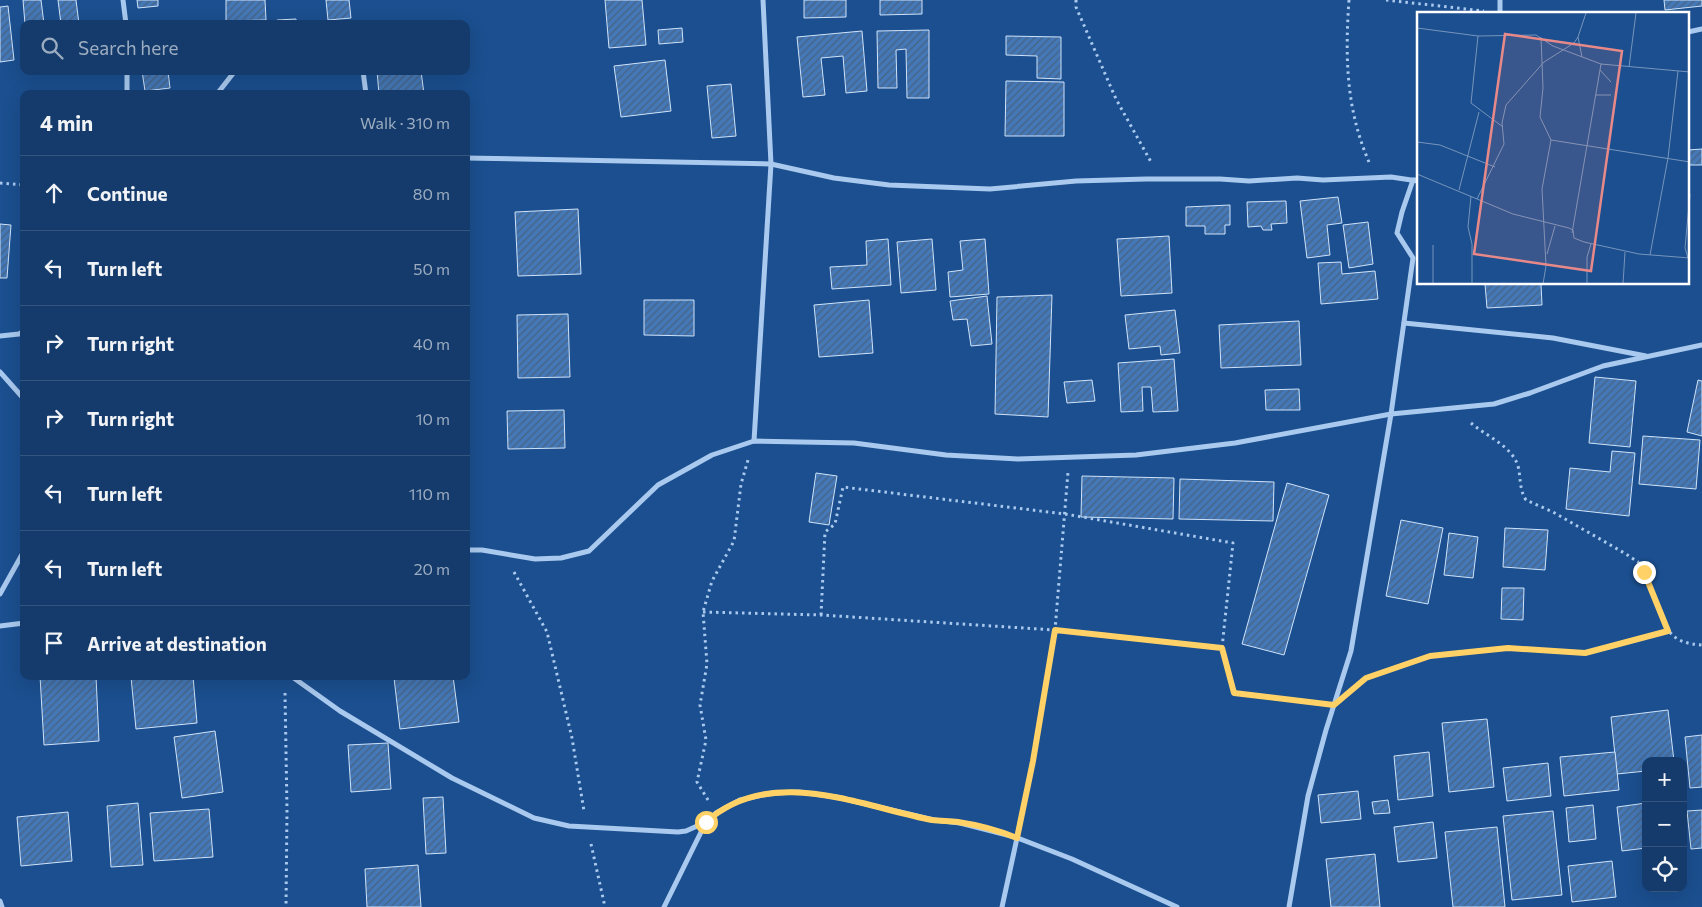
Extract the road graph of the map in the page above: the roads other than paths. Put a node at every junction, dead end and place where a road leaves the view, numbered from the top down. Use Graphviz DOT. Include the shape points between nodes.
graph roads {
  1 [pos="123,0"];
  2 [pos="763,0"];
  3 [pos="126,20"];
  4 [pos="127,75"];
  5 [pos="232,75"];
  6 [pos="364,75"];
  7 [pos="128,90"];
  8 [pos="219,90"];
  9 [pos="365,90"];
  10 [pos="470,158"];
  11 [pos="770,164"];
  12 [pos="1417,180"];
  13 [pos="1404,323"];
  14 [pos="20,333"];
  15 [pos="0,336"];
  16 [pos="1702,346"];
  17 [pos="1649,357"];
  18 [pos="0,372"];
  19 [pos="20,394"];
  20 [pos="1391,414"];
  21 [pos="754,441"];
  22 [pos="470,550"];
  23 [pos="20,558"];
  24 [pos="0,594"];
  25 [pos="20,624"];
  26 [pos="0,626"];
  27 [pos="297,680"];
  28 [pos="706,822"];
  29 [pos="1017,838"];
  30 [pos="0,901"];
  31 [pos="2,907"];
  32 [pos="664,907"];
  33 [pos="1002,907"];
  34 [pos="1177,907"];
  35 [pos="1289,907"];
  1 -- 3 [label="street"];
  2 -- 11 [label="street"];
  4 -- 7 [label="street"];
  5 -- 8 [label="street"];
  6 -- 9 [label="street"];
  10 -- 11 [label="street"];
  11 -- 12 [label="street" via="834,178 889,185 990,189 1076,181 1160,179 1249,181 1390,177"];
  11 -- 21 [label="street"];
  12 -- 13 [label="street" via="1402,212 1398,233 1413,258"];
  13 -- 17 [label="street" via="1553,338"];
  13 -- 20 [label="street"];
  14 -- 15 [label="street"];
  16 -- 17 [label="street"];
  17 -- 20 [label="street" via="1603,366 1494,404"];
  18 -- 19 [label="street"];
  20 -- 21 [label="street" via="1235,443 1136,455 1069,458 1018,459 946,455 854,443"];
  20 -- 35 [label="street" via="1352,651 1308,796"];
  21 -- 22 [label="street" via="712,455 658,485 589,552 535,559"];
  23 -- 24 [label="street"];
  25 -- 26 [label="street"];
  27 -- 28 [label="street" via="340,711 452,778 534,818 569,826 678,832"];
  28 -- 29 [label="street" via="740,800 772,793 799,792 836,797 934,820 960,822"];
  28 -- 32 [label="street"];
  29 -- 33 [label="street"];
  29 -- 34 [label="street"];
  30 -- 31 [label="street"];
}
